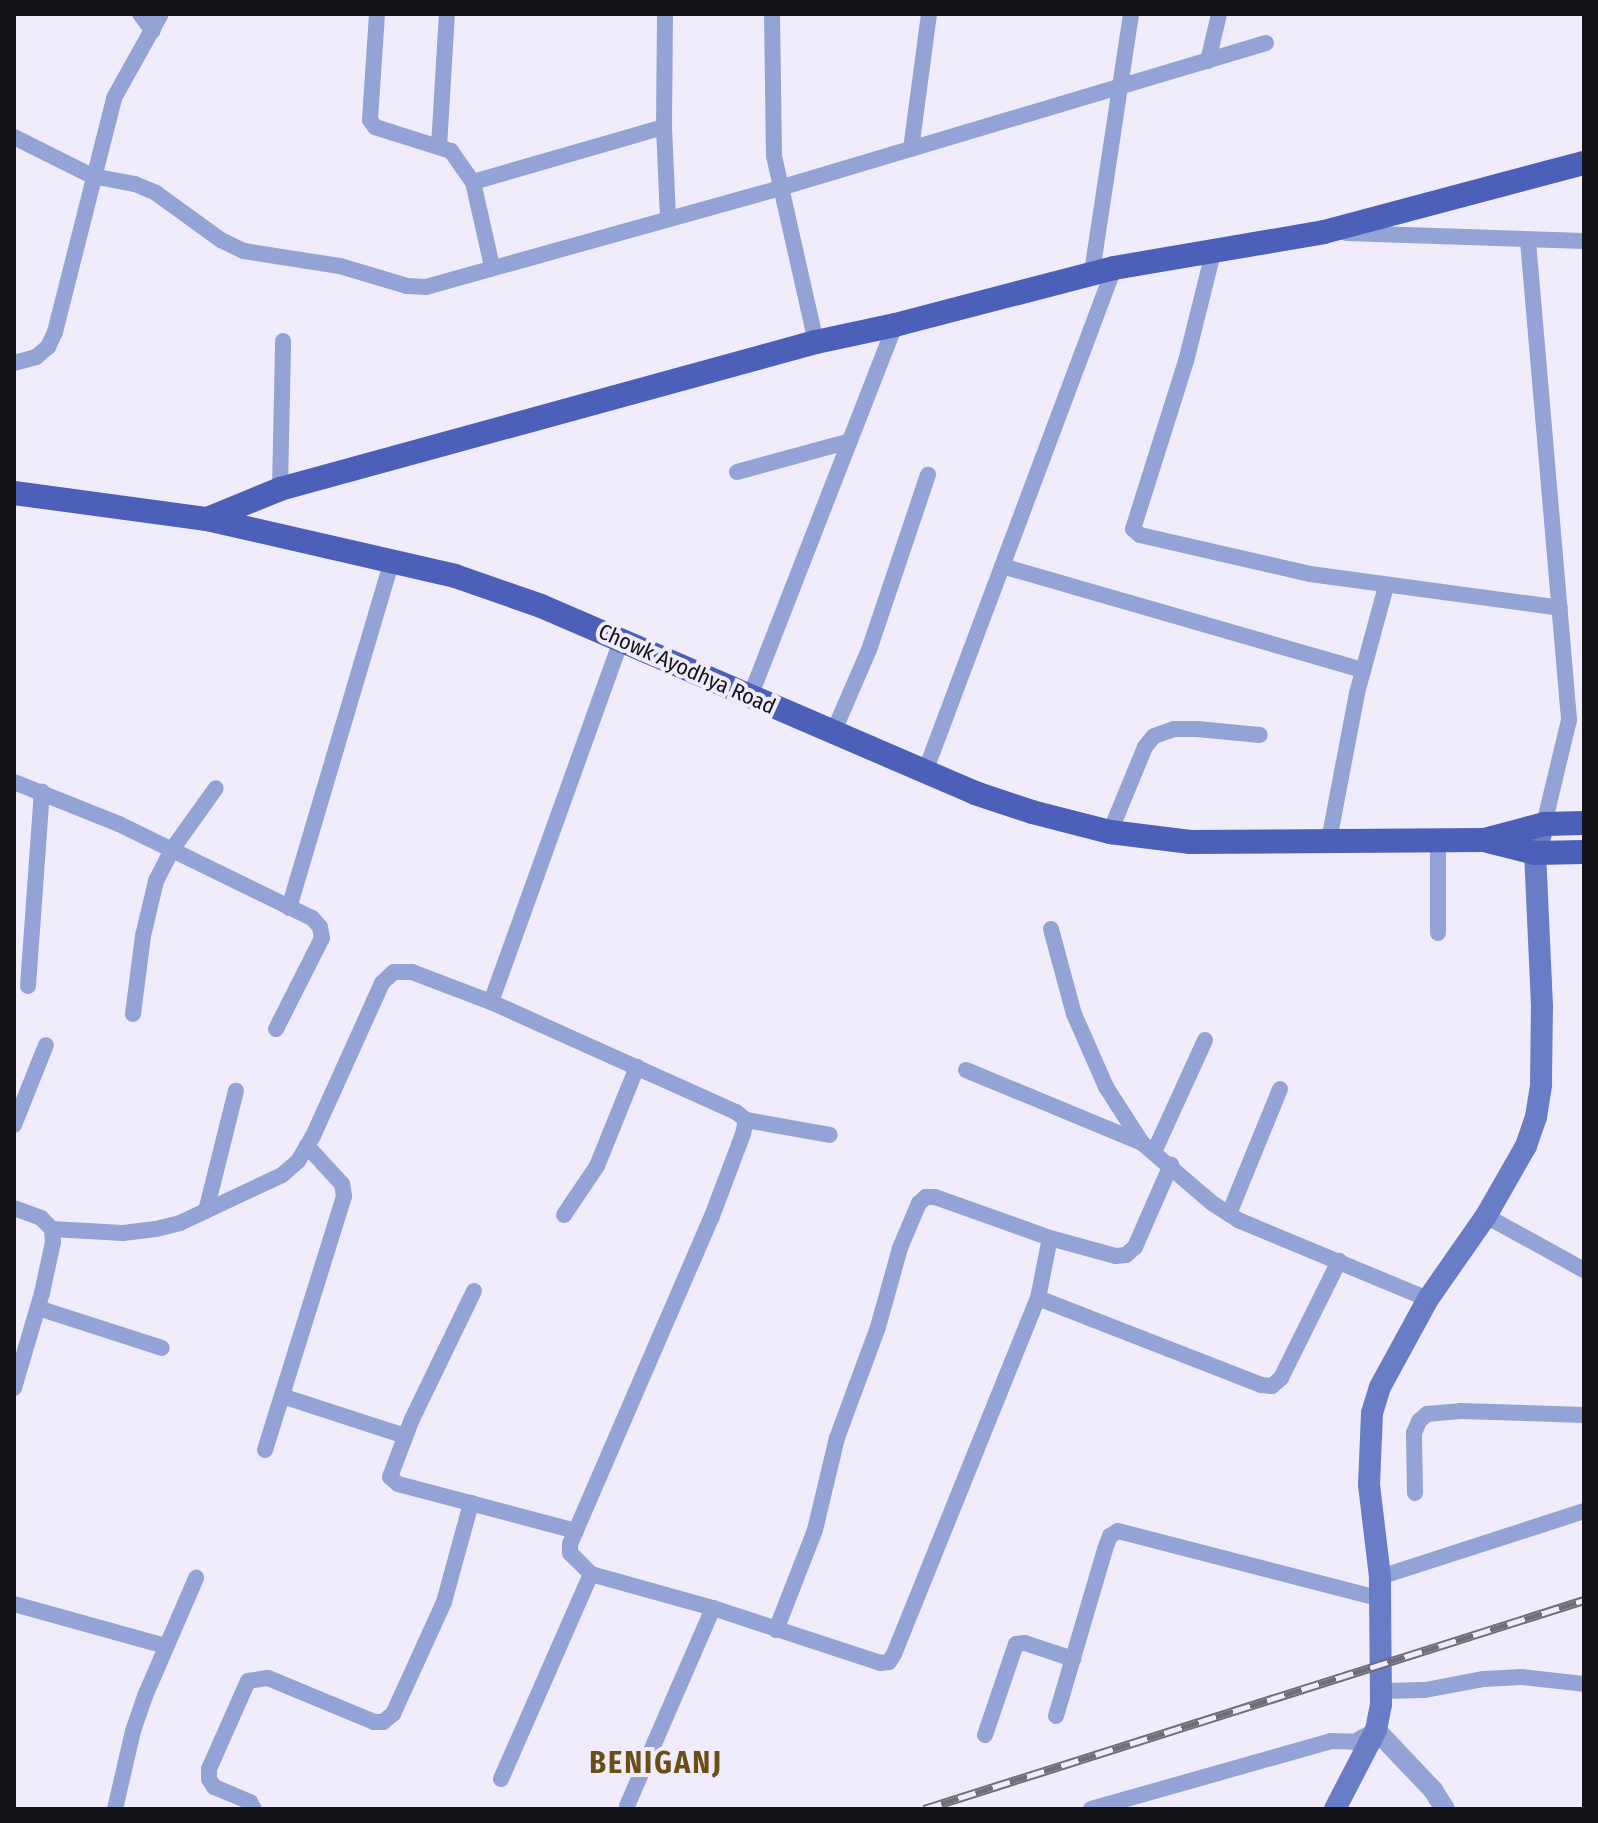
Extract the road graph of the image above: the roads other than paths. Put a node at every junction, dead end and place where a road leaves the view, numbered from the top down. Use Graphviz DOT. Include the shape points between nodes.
graph roads {
  1 [pos="140,14"];
  2 [pos="161,14"];
  3 [pos="377,14"];
  4 [pos="447,14"];
  5 [pos="665,14"];
  6 [pos="772,14"];
  7 [pos="929,14"];
  8 [pos="1131,14"];
  9 [pos="1219,14"];
  10 [pos="153,31"];
  11 [pos="1266,43"];
  12 [pos="1208,61"];
  13 [pos="1119,87"];
  14 [pos="664,127"];
  15 [pos="14,137"];
  16 [pos="439,147"];
  17 [pos="911,149"];
  18 [pos="1584,163"];
  19 [pos="92,176"];
  20 [pos="473,182"];
  21 [pos="783,187"];
  22 [pos="668,218"];
  23 [pos="1324,232"];
  24 [pos="1528,241"];
  25 [pos="1584,241"];
  26 [pos="1213,253"];
  27 [pos="492,266"];
  28 [pos="1103,270"];
  29 [pos="895,325"];
  30 [pos="283,341"];
  31 [pos="816,342"];
  32 [pos="14,363"];
  33 [pos="850,441"];
  34 [pos="737,472"];
  35 [pos="928,475"];
  36 [pos="280,489"];
  37 [pos="14,493"];
  38 [pos="207,519"];
  39 [pos="392,561"];
  40 [pos="1002,566"];
  41 [pos="1386,586"];
  42 [pos="1560,608"];
  43 [pos="621,640"];
  44 [pos="1363,670"];
  45 [pos="750,697"];
  46 [pos="833,733"];
  47 [pos="1260,735"];
  48 [pos="925,772"];
  49 [pos="14,782"];
  50 [pos="216,788"];
  51 [pos="42,792"];
  52 [pos="1584,823"];
  53 [pos="1544,824"];
  54 [pos="1110,832"];
  55 [pos="1329,840"];
  56 [pos="1438,840"];
  57 [pos="1484,840"];
  58 [pos="171,851"];
  59 [pos="1584,852"];
  60 [pos="1535,853"];
  61 [pos="289,908"];
  62 [pos="1051,929"];
  63 [pos="1438,933"];
  64 [pos="28,986"];
  65 [pos="491,1002"];
  66 [pos="133,1014"];
  67 [pos="276,1029"];
  68 [pos="1205,1040"];
  69 [pos="46,1045"];
  70 [pos="637,1067"];
  71 [pos="966,1070"];
  72 [pos="1280,1089"];
  73 [pos="236,1091"];
  74 [pos="746,1120"];
  75 [pos="14,1125"];
  76 [pos="830,1135"];
  77 [pos="307,1146"];
  78 [pos="1148,1148"];
  79 [pos="1171,1165"];
  80 [pos="14,1208"];
  81 [pos="206,1211"];
  82 [pos="1229,1214"];
  83 [pos="564,1215"];
  84 [pos="1486,1216"];
  85 [pos="52,1229"];
  86 [pos="1050,1238"];
  87 [pos="1339,1261"];
  88 [pos="1584,1270"];
  89 [pos="474,1291"];
  90 [pos="1038,1298"];
  91 [pos="1428,1299"];
  92 [pos="38,1308"];
  93 [pos="162,1348"];
  94 [pos="14,1388"];
  95 [pos="282,1396"];
  96 [pos="1584,1415"];
  97 [pos="405,1436"];
  98 [pos="265,1450"];
  99 [pos="1415,1493"];
  100 [pos="471,1503"];
  101 [pos="1584,1511"];
  102 [pos="576,1531"];
  103 [pos="591,1574"];
  104 [pos="196,1578"];
  105 [pos="1380,1588"];
  106 [pos="14,1604"];
  107 [pos="713,1608"];
  108 [pos="776,1630"];
  109 [pos="165,1646"];
  110 [pos="1073,1659"];
  111 [pos="1584,1684"];
  112 [pos="1381,1691"];
  113 [pos="1056,1716"];
  114 [pos="1376,1730"];
  115 [pos="985,1735"];
  116 [pos="501,1779"];
  117 [pos="627,1806"];
  118 [pos="115,1809"];
  119 [pos="254,1809"];
  120 [pos="1091,1809"];
  121 [pos="1335,1809"];
  122 [pos="1445,1809"];
  1 -- 10 [label="street"];
  2 -- 10 [label="street"];
  3 -- 16 [label="street" via="370,120 375,127"];
  4 -- 16 [label="street"];
  5 -- 14 [label="street"];
  6 -- 21 [label="street" via="774,156"];
  7 -- 17 [label="street"];
  8 -- 13 [label="street"];
  9 -- 12 [label="street"];
  10 -- 19 [label="street" via="114,98"];
  11 -- 12 [label="street"];
  12 -- 13 [label="street"];
  13 -- 17 [label="street"];
  13 -- 28 [label="street"];
  14 -- 20 [label="street"];
  14 -- 22 [label="street"];
  15 -- 19 [label="street"];
  16 -- 20 [label="street" via="451,151"];
  17 -- 21 [label="street"];
  18 -- 23 [label="main road"];
  19 -- 27 [label="street" via="156,193 221,240 270,257 340,266 426,287"];
  19 -- 32 [label="street" via="55,332 36,357"];
  20 -- 27 [label="street"];
  21 -- 22 [label="street"];
  21 -- 31 [label="street"];
  22 -- 27 [label="street"];
  23 -- 24 [label="street"];
  23 -- 26 [label="main road"];
  24 -- 25 [label="street"];
  24 -- 42 [label="street"];
  26 -- 28 [label="main road"];
  26 -- 41 [label="street" via="1186,361 1133,529 1140,535 1310,574"];
  28 -- 29 [label="main road"];
  28 -- 40 [label="street"];
  29 -- 31 [label="main road"];
  29 -- 33 [label="street"];
  30 -- 36 [label="street"];
  31 -- 36 [label="main road"];
  33 -- 34 [label="street"];
  33 -- 45 [label="street"];
  35 -- 46 [label="street" via="879,623"];
  36 -- 38 [label="main road"];
  37 -- 38 [label="main road, Chowk Ayodhya Road"];
  38 -- 39 [label="main road, Chowk Ayodhya Road"];
  39 -- 43 [label="main road, Chowk Ayodhya Road" via="498,591"];
  39 -- 61 [label="street"];
  40 -- 44 [label="street"];
  40 -- 48 [label="street"];
  41 -- 42 [label="street"];
  41 -- 44 [label="street"];
  42 -- 53 [label="street" via="1569,720"];
  43 -- 45 [label="main road, Chowk Ayodhya Road"];
  43 -- 65 [label="street"];
  44 -- 55 [label="street"];
  45 -- 46 [label="main road, Chowk Ayodhya Road"];
  46 -- 48 [label="main road, Chowk Ayodhya Road"];
  47 -- 54 [label="street" via="1174,729 1154,736"];
  48 -- 54 [label="main road, Chowk Ayodhya Road" via="1032,812"];
  49 -- 51 [label="street"];
  50 -- 58 [label="street"];
  51 -- 58 [label="street"];
  51 -- 64 [label="street"];
  52 -- 53 [label="main road"];
  53 -- 57 [label="main road"];
  53 -- 60 [label="main road"];
  54 -- 55 [label="main road, Chowk Ayodhya Road" via="1190,842"];
  55 -- 56 [label="main road, Chowk Ayodhya Road"];
  56 -- 57 [label="main road, Chowk Ayodhya Road"];
  56 -- 63 [label="street"];
  57 -- 60 [label="main road"];
  58 -- 61 [label="street"];
  58 -- 66 [label="street" via="150,904"];
  59 -- 60 [label="main road"];
  60 -- 84 [label="main road" via="1541,1084 1526,1146"];
  61 -- 67 [label="street" via="312,918 322,938"];
  62 -- 78 [label="street" via="1074,1014 1106,1087"];
  65 -- 70 [label="street"];
  65 -- 77 [label="street" via="412,972 394,972 382,983"];
  68 -- 78 [label="street"];
  69 -- 75 [label="street"];
  70 -- 74 [label="street"];
  70 -- 83 [label="street" via="597,1166"];
  71 -- 78 [label="street"];
  72 -- 82 [label="street"];
  73 -- 81 [label="street"];
  74 -- 76 [label="street"];
  74 -- 102 [label="street" via="712,1216"];
  77 -- 81 [label="street" via="282,1175"];
  77 -- 95 [label="street" via="342,1184 344,1196"];
  78 -- 79 [label="street"];
  79 -- 82 [label="street"];
  79 -- 86 [label="street" via="1135,1247 1126,1255"];
  80 -- 85 [label="street" via="41,1218"];
  81 -- 85 [label="street" via="156,1229 123,1233"];
  82 -- 87 [label="street"];
  84 -- 88 [label="street"];
  84 -- 91 [label="main road"];
  85 -- 92 [label="street"];
  86 -- 90 [label="street"];
  86 -- 108 [label="street" via="935,1197 919,1203 837,1438 815,1530"];
  87 -- 90 [label="street" via="1281,1378 1272,1386"];
  87 -- 91 [label="street"];
  89 -- 97 [label="street"];
  90 -- 108 [label="street" via="889,1662"];
  91 -- 105 [label="main road" via="1380,1387 1372,1413 1369,1485"];
  92 -- 93 [label="street"];
  92 -- 94 [label="street"];
  95 -- 97 [label="street"];
  95 -- 98 [label="street"];
  96 -- 99 [label="street" via="1427,1414 1414,1433"];
  97 -- 100 [label="street" via="390,1477 398,1484"];
  100 -- 102 [label="street"];
  100 -- 119 [label="street" via="444,1602 393,1714 383,1722 268,1678 248,1681 209,1779"];
  101 -- 105 [label="street"];
  102 -- 103 [label="street" via="570,1553"];
  103 -- 107 [label="street"];
  103 -- 116 [label="street"];
  104 -- 109 [label="street"];
  105 -- 110 [label="street" via="1118,1531 1105,1549"];
  105 -- 112 [label="main road"];
  106 -- 109 [label="street"];
  107 -- 108 [label="street"];
  107 -- 117 [label="street"];
  109 -- 118 [label="street" via="133,1731"];
  110 -- 113 [label="street"];
  110 -- 115 [label="street" via="1016,1644"];
  111 -- 112 [label="street" via="1509,1678"];
  112 -- 114 [label="main road"];
  114 -- 120 [label="street" via="1354,1742 1331,1741"];
  114 -- 121 [label="main road"];
  114 -- 122 [label="street"];
}
